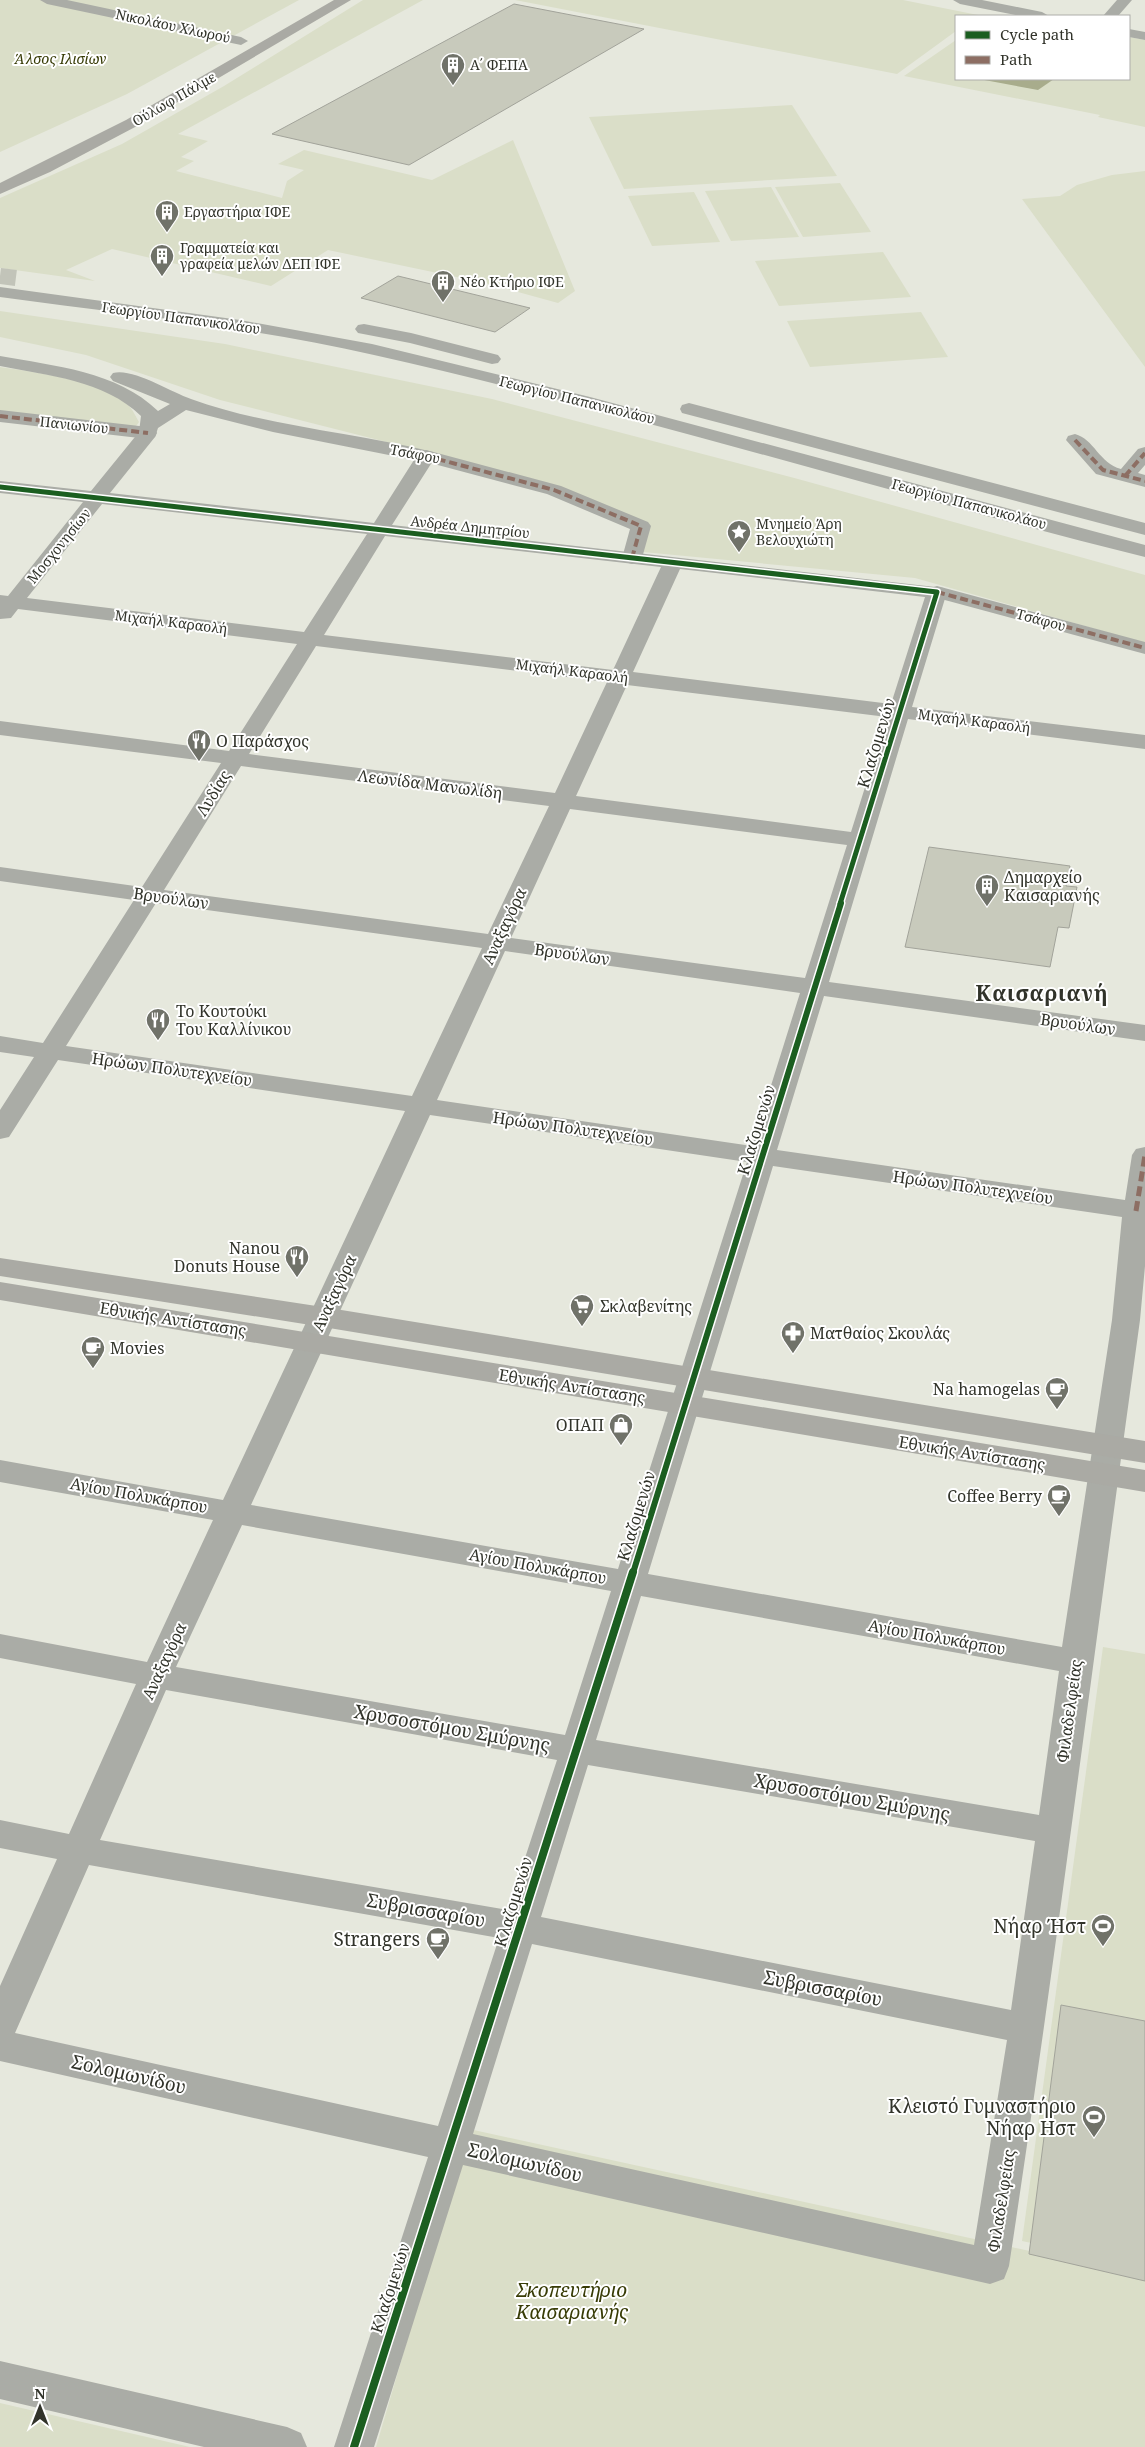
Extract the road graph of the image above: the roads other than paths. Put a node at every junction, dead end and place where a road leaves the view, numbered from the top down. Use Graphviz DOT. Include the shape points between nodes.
graph roads {
  1 [pos="47,0"];
  2 [pos="344,0"];
  3 [pos="963,0"];
  4 [pos="1125,0"];
  5 [pos="1037,15"];
  6 [pos="1111,15"];
  7 [pos="257,32"];
  8 [pos="1130,33"];
  9 [pos="1145,36"];
  10 [pos="241,41"];
  11 [pos="224,50"];
  12 [pos="46,151"];
  13 [pos="15,166"];
  14 [pos="0,189"];
  15 [pos="16,278"];
  16 [pos="65,284"];
  17 [pos="0,292"];
  18 [pos="343,325"];
  19 [pos="0,345"];
  20 [pos="0,361"];
  21 [pos="506,362"];
  22 [pos="183,403"];
  23 [pos="676,406"];
  24 [pos="0,416"];
  25 [pos="150,428"];
  26 [pos="1075,440"];
  27 [pos="1145,453"];
  28 [pos="426,456"];
  29 [pos="1115,476"];
  30 [pos="1145,481"];
  31 [pos="0,487"];
  32 [pos="97,498"];
  33 [pos="1145,529"];
  34 [pos="380,530"];
  35 [pos="1145,551"];
  36 [pos="632,558"];
  37 [pos="673,562"];
  38 [pos="937,592"];
  39 [pos="4,608"];
  40 [pos="310,639"];
  41 [pos="1145,648"];
  42 [pos="620,677"];
  43 [pos="900,712"];
  44 [pos="0,728"];
  45 [pos="1145,742"];
  46 [pos="235,758"];
  47 [pos="562,801"];
  48 [pos="860,840"];
  49 [pos="0,874"];
  50 [pos="149,895"];
  51 [pos="496,943"];
  52 [pos="814,987"];
  53 [pos="1145,1033"];
  54 [pos="0,1044"];
  55 [pos="50,1051"];
  56 [pos="420,1106"];
  57 [pos="0,1131"];
  58 [pos="1145,1155"];
  59 [pos="762,1156"];
  60 [pos="1140,1212"];
  61 [pos="0,1267"];
  62 [pos="0,1290"];
  63 [pos="317,1330"];
  64 [pos="689,1391"];
  65 [pos="1145,1452"];
  66 [pos="1105,1460"];
  67 [pos="0,1470"];
  68 [pos="1145,1481"];
  69 [pos="233,1512"];
  70 [pos="630,1582"];
  71 [pos="0,1646"];
  72 [pos="1076,1662"];
  73 [pos="156,1676"];
  74 [pos="575,1750"];
  75 [pos="1054,1831"];
  76 [pos="0,1834"];
  77 [pos="80,1850"];
  78 [pos="520,1926"];
  79 [pos="0,2026"];
  80 [pos="1027,2029"];
  81 [pos="0,2045"];
  82 [pos="450,2146"];
  83 [pos="990,2266"];
  84 [pos="0,2380"];
  85 [pos="287,2447"];
  86 [pos="354,2447"];
  1 -- 10 [label="street, Νικολάου Χλωρού"];
  2 -- 14 [label="main road, Ούλωφ Πάλμε" via="104,139"];
  3 -- 5 [label="street"];
  4 -- 6 [label="street"];
  7 -- 10 [label="main road, Ούλωφ Πάλμε"];
  8 -- 9 [label="street"];
  10 -- 11 [label="main road, Ούλωφ Πάλμε"];
  12 -- 13 [label="main road"];
  15 -- 16 [label="street"];
  17 -- 35 [label="street, Γεωργίου Παπανικολάου" via="240,325 372,349 601,406"];
  18 -- 21 [label="street, Γεωργίου Παπανικολάου"];
  19 -- 22 [label="street, Τσάφου" via="114,376"];
  20 -- 25 [label="street" via="90,380 132,397 151,415"];
  22 -- 25 [label="street"];
  22 -- 28 [label="street, Τσάφου" via="301,434"];
  23 -- 33 [label="street, Γεωργίου Παπανικολάου"];
  24 -- 25 [label="street, Πανιωνίου"];
  25 -- 32 [label="street, Μοσχονησίων"];
  26 -- 29 [label="street" via="1103,470"];
  27 -- 29 [label="street"];
  28 -- 34 [label="street, Λυδίας"];
  28 -- 36 [label="street, Τσάφου" via="554,490 641,526"];
  29 -- 30 [label="street"];
  31 -- 32 [label="street, Ανδρέα Δημητρίου"];
  32 -- 34 [label="street, Ανδρέα Δημητρίου"];
  32 -- 39 [label="street, Μοσχονησίων"];
  34 -- 36 [label="street, Ανδρέα Δημητρίου"];
  34 -- 40 [label="street, Λυδίας"];
  36 -- 37 [label="street, Ανδρέα Δημητρίου"];
  37 -- 38 [label="street, Ανδρέα Δημητρίου"];
  37 -- 42 [label="street, Αναξαγόρα"];
  38 -- 41 [label="street, Τσάφου"];
  38 -- 43 [label="street, Κλαζομενών"];
  39 -- 40 [label="street, Μιχαήλ Καραολή"];
  40 -- 42 [label="street, Μιχαήλ Καραολή"];
  40 -- 46 [label="street, Λυδίας"];
  42 -- 43 [label="street, Μιχαήλ Καραολή"];
  42 -- 47 [label="street, Αναξαγόρα"];
  43 -- 45 [label="street, Μιχαήλ Καραολή"];
  43 -- 48 [label="street, Κλαζομενών"];
  44 -- 46 [label="street, Λεωνίδα Μανωλίδη"];
  46 -- 47 [label="street, Λεωνίδα Μανωλίδη"];
  46 -- 50 [label="street, Λυδίας"];
  47 -- 48 [label="street, Λεωνίδα Μανωλίδη"];
  47 -- 51 [label="street, Αναξαγόρα"];
  48 -- 52 [label="street, Κλαζομενών"];
  49 -- 50 [label="street, Βρυούλων"];
  50 -- 51 [label="street, Βρυούλων"];
  50 -- 55 [label="street, Λυδίας"];
  51 -- 52 [label="street, Βρυούλων"];
  51 -- 56 [label="street, Αναξαγόρα"];
  52 -- 53 [label="street, Βρυούλων"];
  52 -- 59 [label="street, Κλαζομενών"];
  54 -- 55 [label="street, Ηρώων Πολυτεχνείου"];
  55 -- 56 [label="street, Ηρώων Πολυτεχνείου"];
  55 -- 57 [label="street, Λυδίας"];
  56 -- 59 [label="street, Ηρώων Πολυτεχνείου"];
  56 -- 63 [label="street, Αναξαγόρα"];
  58 -- 60 [label="street, Φιλαδελφείας"];
  59 -- 60 [label="street, Ηρώων Πολυτεχνείου"];
  59 -- 64 [label="street, Κλαζομενών"];
  60 -- 66 [label="street, Φιλαδελφείας"];
  61 -- 63 [label="main road, Εθνικής Αντίστασης"];
  62 -- 63 [label="main road, Εθνικής Αντίστασης"];
  63 -- 64 [label="main road, Εθνικής Αντίστασης"];
  63 -- 69 [label="street, Αναξαγόρα"];
  64 -- 66 [label="main road, Εθνικής Αντίστασης"];
  64 -- 70 [label="street, Κλαζομενών"];
  65 -- 66 [label="main road, Εθνικής Αντίστασης"];
  66 -- 68 [label="main road, Εθνικής Αντίστασης"];
  66 -- 72 [label="street, Φιλαδελφείας"];
  67 -- 69 [label="street, Αγίου Πολυκάρπου"];
  69 -- 70 [label="street, Αγίου Πολυκάρπου"];
  69 -- 73 [label="street, Αναξαγόρα"];
  70 -- 72 [label="street, Αγίου Πολυκάρπου"];
  70 -- 74 [label="street, Κλαζομενών"];
  71 -- 73 [label="street, Χρυσοστόμου Σμύρνης"];
  72 -- 75 [label="street, Φιλαδελφείας"];
  73 -- 74 [label="street, Χρυσοστόμου Σμύρνης"];
  73 -- 77 [label="street, Αναξαγόρα"];
  74 -- 75 [label="street, Χρυσοστόμου Σμύρνης"];
  74 -- 78 [label="street, Κλαζομενών"];
  75 -- 80 [label="street, Φιλαδελφείας"];
  76 -- 77 [label="street, Συβρισσαρίου"];
  77 -- 78 [label="street, Συβρισσαρίου"];
  77 -- 79 [label="street, Αναξαγόρα"];
  78 -- 80 [label="street, Συβρισσαρίου"];
  78 -- 82 [label="street, Κλαζομενών"];
  80 -- 83 [label="street, Φιλαδελφείας"];
  81 -- 82 [label="street, Σολομωνίδου"];
  82 -- 83 [label="street, Σολομωνίδου"];
  82 -- 86 [label="street, Κλαζομενών"];
  84 -- 85 [label="street"];
}
